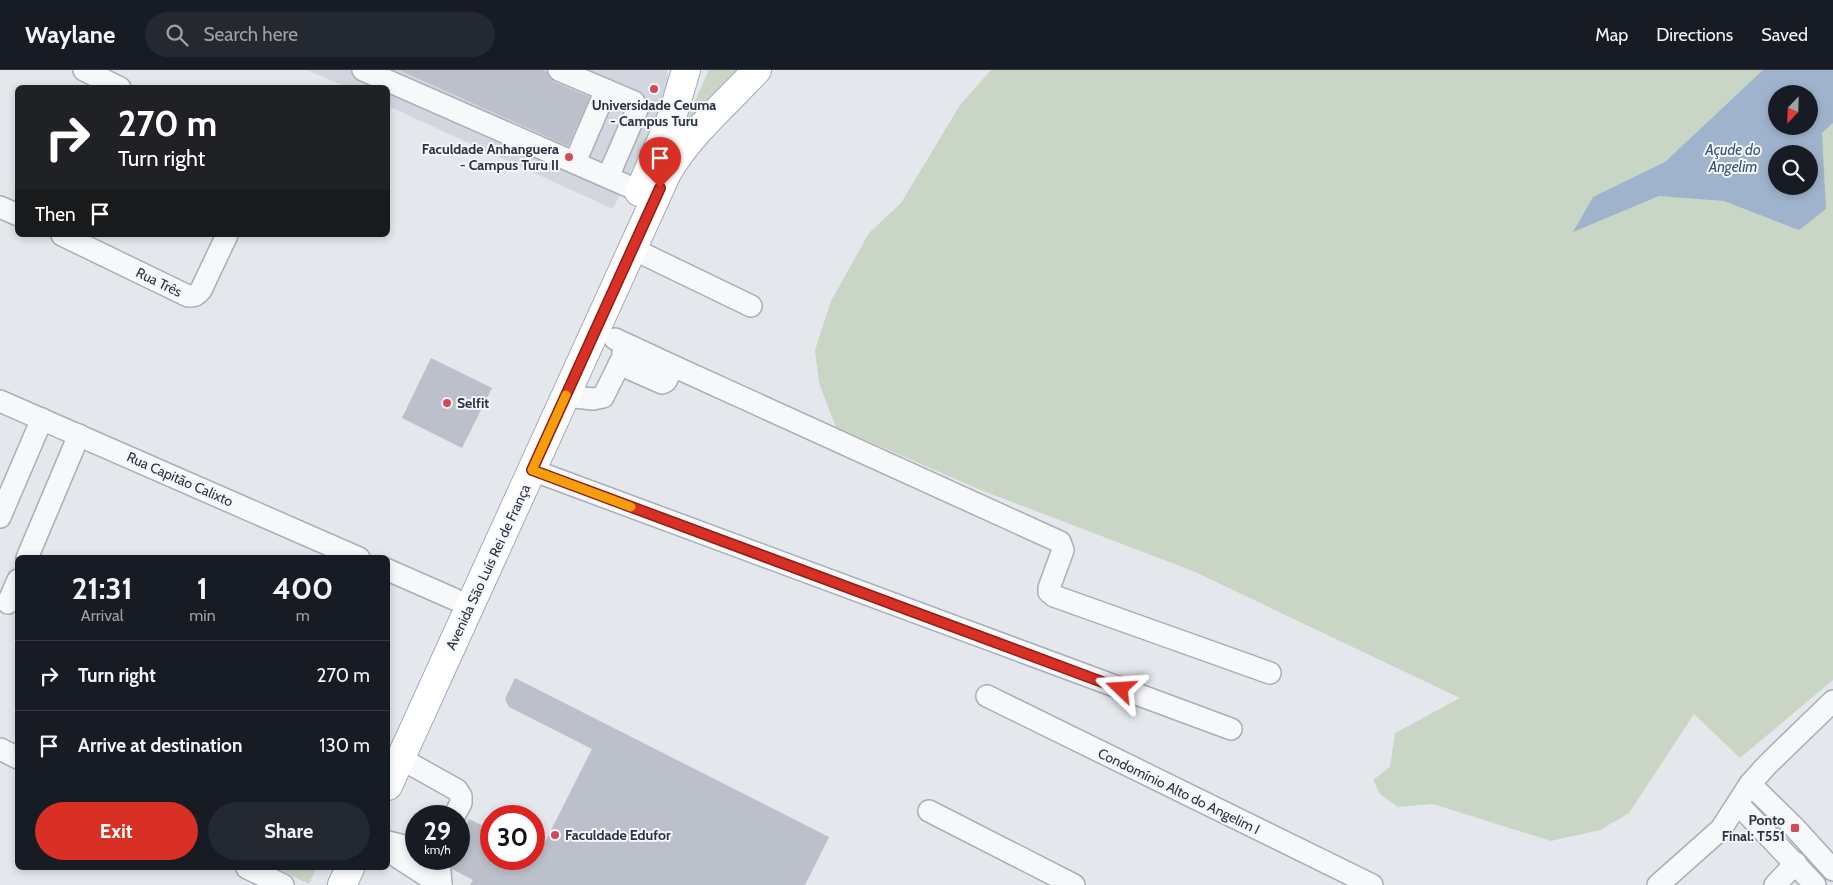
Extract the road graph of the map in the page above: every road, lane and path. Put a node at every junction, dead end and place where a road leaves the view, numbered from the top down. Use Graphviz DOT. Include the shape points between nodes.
graph roads {
  1 [pos="84,70"];
  2 [pos="363,70"];
  3 [pos="559,70"];
  4 [pos="757,70"];
  5 [pos="685,74"];
  6 [pos="114,85"];
  7 [pos="606,90"];
  8 [pos="575,162"];
  9 [pos="608,177"];
  10 [pos="640,191"];
  11 [pos="0,207"];
  12 [pos="15,214"];
  13 [pos="66,237"];
  14 [pos="226,237"];
  15 [pos="633,249"];
  16 [pos="751,306"];
  17 [pos="607,332"];
  18 [pos="619,364"];
  19 [pos="645,365"];
  20 [pos="566,396"];
  21 [pos="0,401"];
  22 [pos="42,419"];
  23 [pos="79,435"];
  24 [pos="532,470"];
  25 [pos="0,517"];
  26 [pos="28,555"];
  27 [pos="352,555"];
  28 [pos="390,571"];
  29 [pos="15,587"];
  30 [pos="454,599"];
  31 [pos="8,603"];
  32 [pos="1270,673"];
  33 [pos="987,696"];
  34 [pos="1833,701"];
  35 [pos="1231,730"];
  36 [pos="0,749"];
  37 [pos="394,751"];
  38 [pos="15,756"];
  39 [pos="390,774"];
  40 [pos="1750,784"];
  41 [pos="1738,804"];
  42 [pos="460,805"];
  43 [pos="929,810"];
  44 [pos="390,842"];
  45 [pos="405,846"];
  46 [pos="390,852"];
  47 [pos="1796,863"];
  48 [pos="251,870"];
  49 [pos="329,870"];
  50 [pos="349,870"];
  51 [pos="440,870"];
  52 [pos="1833,870"];
  53 [pos="284,885"];
  54 [pos="322,885"];
  55 [pos="342,885"];
  56 [pos="441,885"];
  57 [pos="1074,885"];
  58 [pos="1372,885"];
  59 [pos="1658,885"];
  60 [pos="1775,885"];
  61 [pos="1815,885"];
  1 -- 6 [label="street"];
  2 -- 8 [label="street"];
  3 -- 7 [label="street"];
  4 -- 15 [label="main road, Avenida São Luís Rei de França" via="698,131 675,161"];
  5 -- 10 [label="main road, Avenida São Luís Rei de França" via="673,114"];
  7 -- 8 [label="street"];
  7 -- 9 [label="street" via="634,102 637,110"];
  8 -- 9 [label="street"];
  9 -- 10 [label="street"];
  10 -- 30 [label="main road, Avenida São Luís Rei de França"];
  11 -- 12 [label="street"];
  13 -- 14 [label="street, Rua Três" via="188,296 201,290"];
  15 -- 16 [label="street"];
  15 -- 17 [label="main road, Avenida São Luís Rei de França"];
  17 -- 18 [label="street" via="623,352"];
  17 -- 19 [label="street"];
  17 -- 20 [label="main road, Avenida São Luís Rei de França"];
  18 -- 19 [label="street"];
  18 -- 20 [label="street" via="602,397"];
  19 -- 32 [label="street" via="662,383 672,366 1060,542 1063,550 1048,588 1054,596"];
  20 -- 24 [label="main road, Avenida São Luís Rei de França"];
  21 -- 22 [label="street, Rua Capitão Calixto"];
  22 -- 23 [label="street, Rua Capitão Calixto"];
  22 -- 25 [label="street"];
  23 -- 26 [label="street"];
  23 -- 27 [label="street, Rua Capitão Calixto"];
  24 -- 35 [label="street"];
  24 -- 37 [label="main road, Avenida São Luís Rei de França"];
  28 -- 30 [label="street"];
  29 -- 31 [label="street"];
  30 -- 37 [label="main road, Avenida São Luís Rei de França"];
  33 -- 58 [label="street, Condomínio Alto do Angelim I"];
  34 -- 40 [label="street"];
  36 -- 38 [label="street"];
  37 -- 39 [label="main road, Avenida São Luís Rei de França"];
  37 -- 42 [label="street" via="457,790 461,796"];
  40 -- 41 [label="street"];
  40 -- 52 [label="street"];
  41 -- 47 [label="street"];
  41 -- 59 [label="street" via="1721,829"];
  43 -- 57 [label="street"];
  44 -- 45 [label="street"];
  46 -- 56 [label="street"];
  47 -- 60 [label="street"];
  47 -- 61 [label="street"];
  48 -- 53 [label="street"];
  49 -- 54 [label="main road"];
  50 -- 55 [label="main road"];
  51 -- 56 [label="street"];
}
